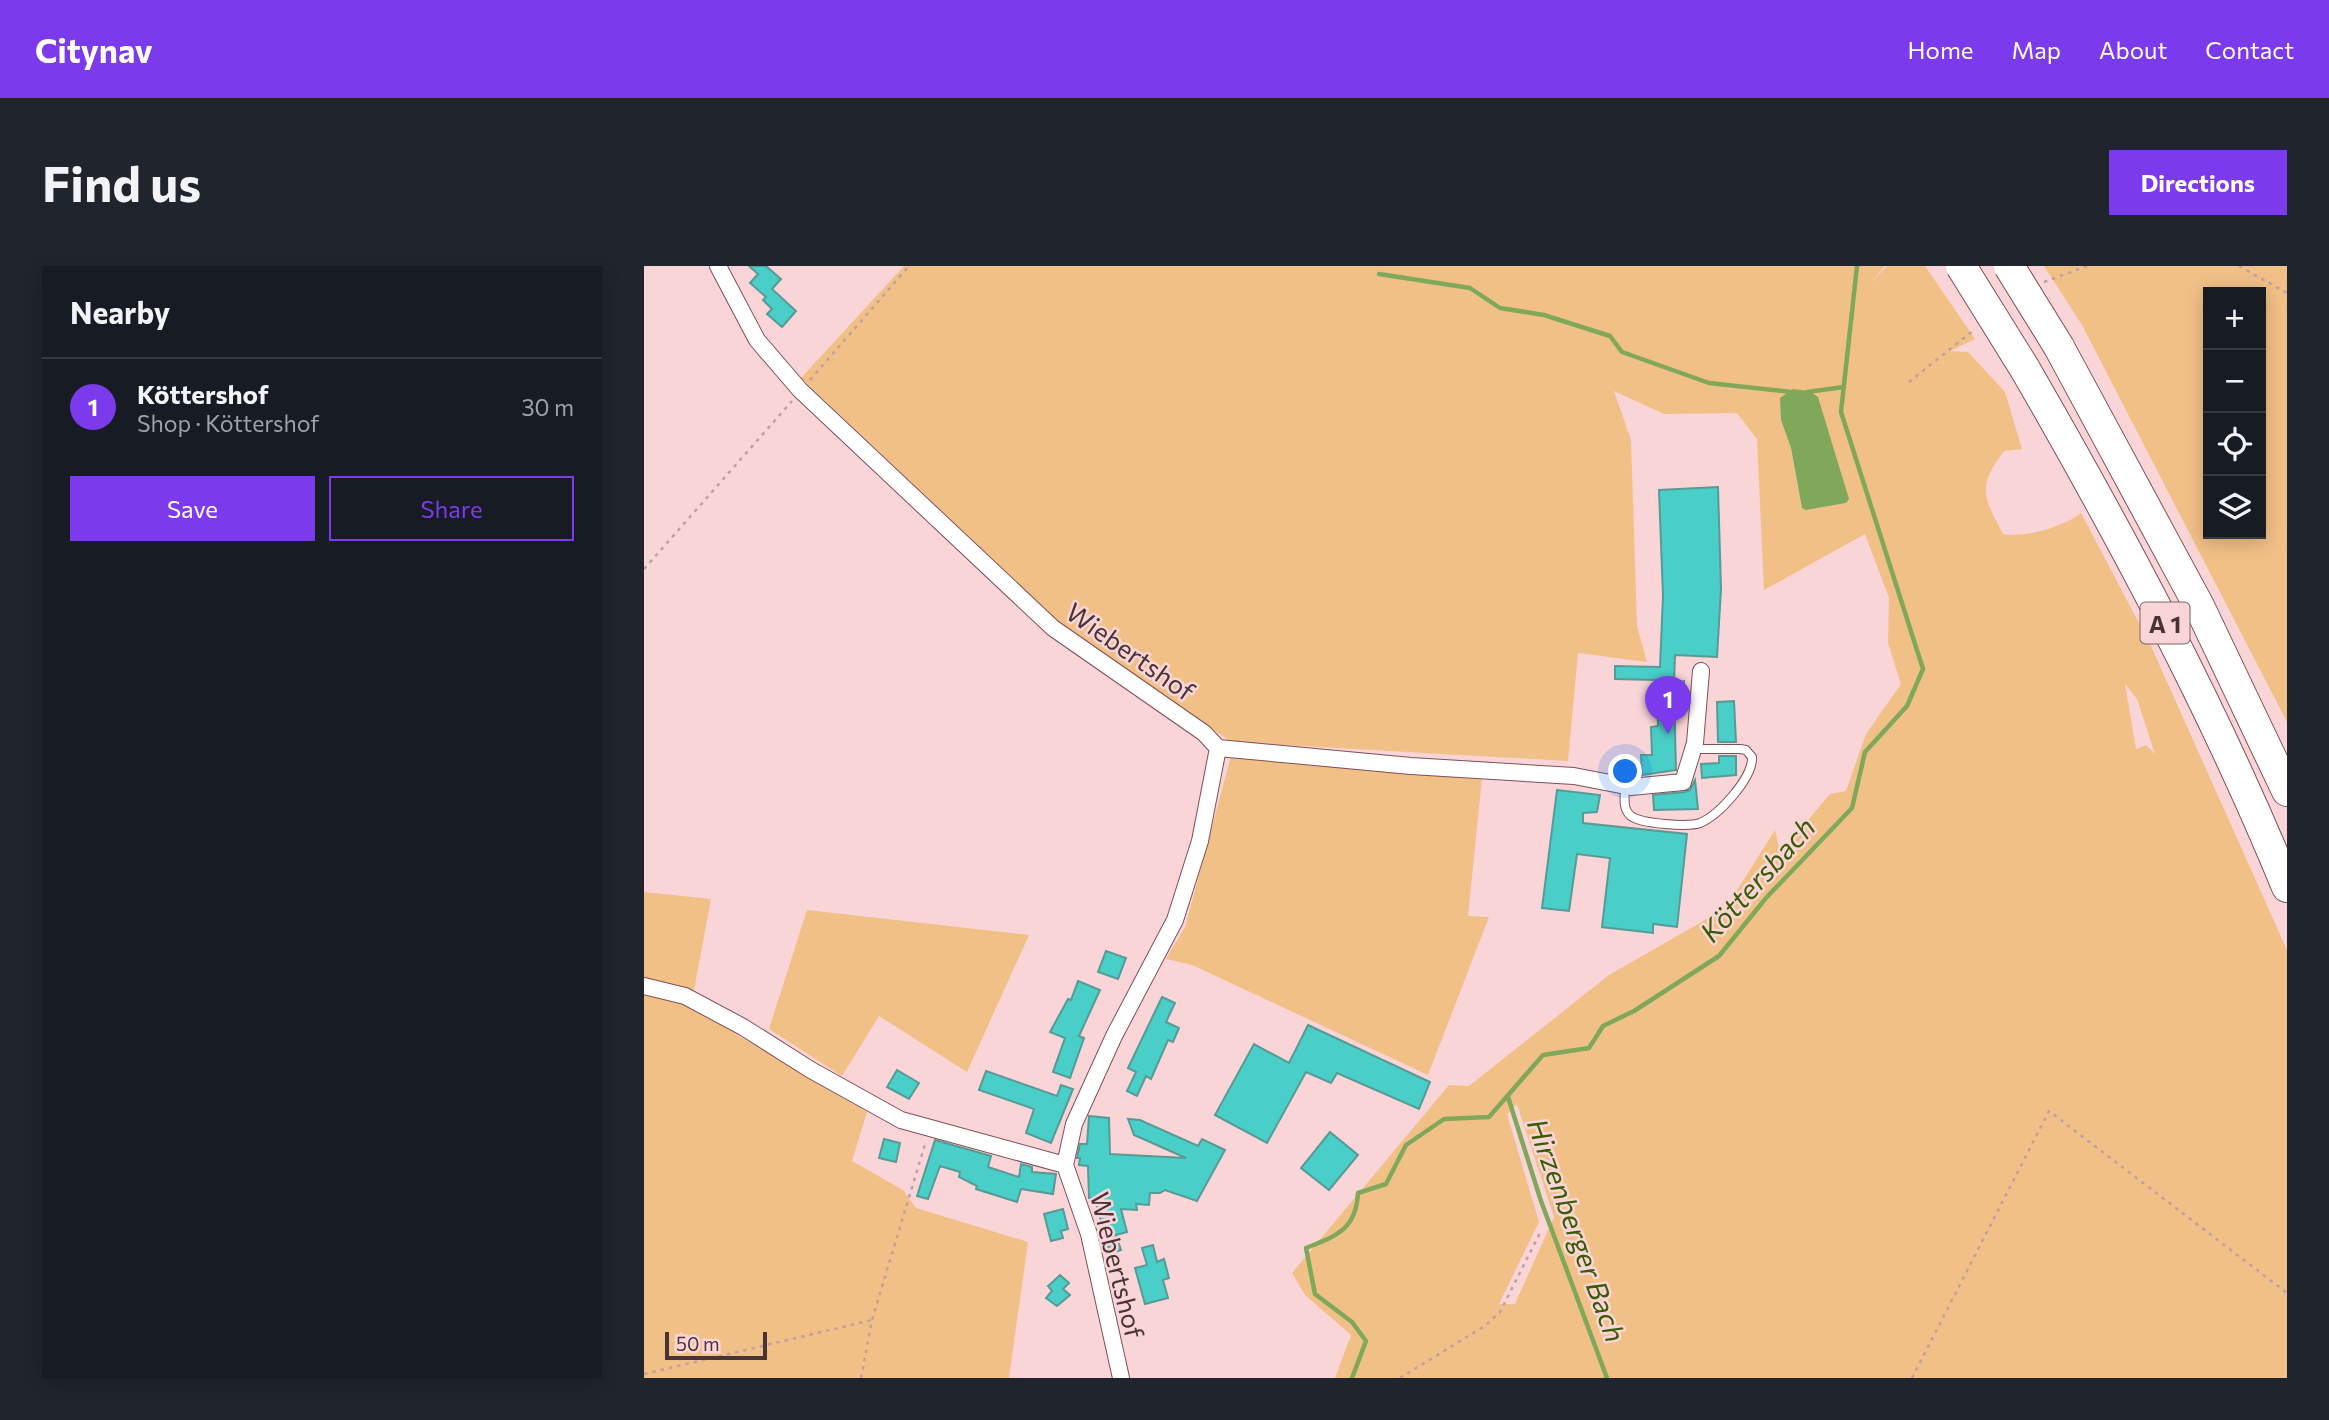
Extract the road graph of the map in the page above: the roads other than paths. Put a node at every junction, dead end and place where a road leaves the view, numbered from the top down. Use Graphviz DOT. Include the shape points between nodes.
graph roads {
  1 [pos="718,266"];
  2 [pos="1961,266"];
  3 [pos="2009,266"];
  4 [pos="1701,671"];
  5 [pos="1218,748"];
  6 [pos="1693,749"];
  7 [pos="1625,786"];
  8 [pos="2287,791"];
  9 [pos="2287,887"];
  10 [pos="644,986"];
  11 [pos="1065,1165"];
  12 [pos="1121,1378"];
  1 -- 5 [label="street, Wiebertshof" via="757,340 800,390 1053,628 1204,733"];
  2 -- 9 [label="highway, A 1, bridge" via="2025,369 2164,620"];
  3 -- 8 [label="highway, A 1, bridge" via="2059,347 2206,618"];
  4 -- 6 [label="street"];
  5 -- 7 [label="street" via="1574,776"];
  5 -- 11 [label="street, Wiebertshof" via="1200,841 1175,920 1074,1124"];
  6 -- 7 [label="street" via="1683,782"];
  6 -- 7 [label="lane" via="1746,750 1752,757 1748,774 1729,800 1702,822 1638,820 1625,804"];
  10 -- 11 [label="street, Wiebertshof" via="685,996 901,1120"];
  11 -- 12 [label="street, Wiebertshof" via="1089,1234"];
}
